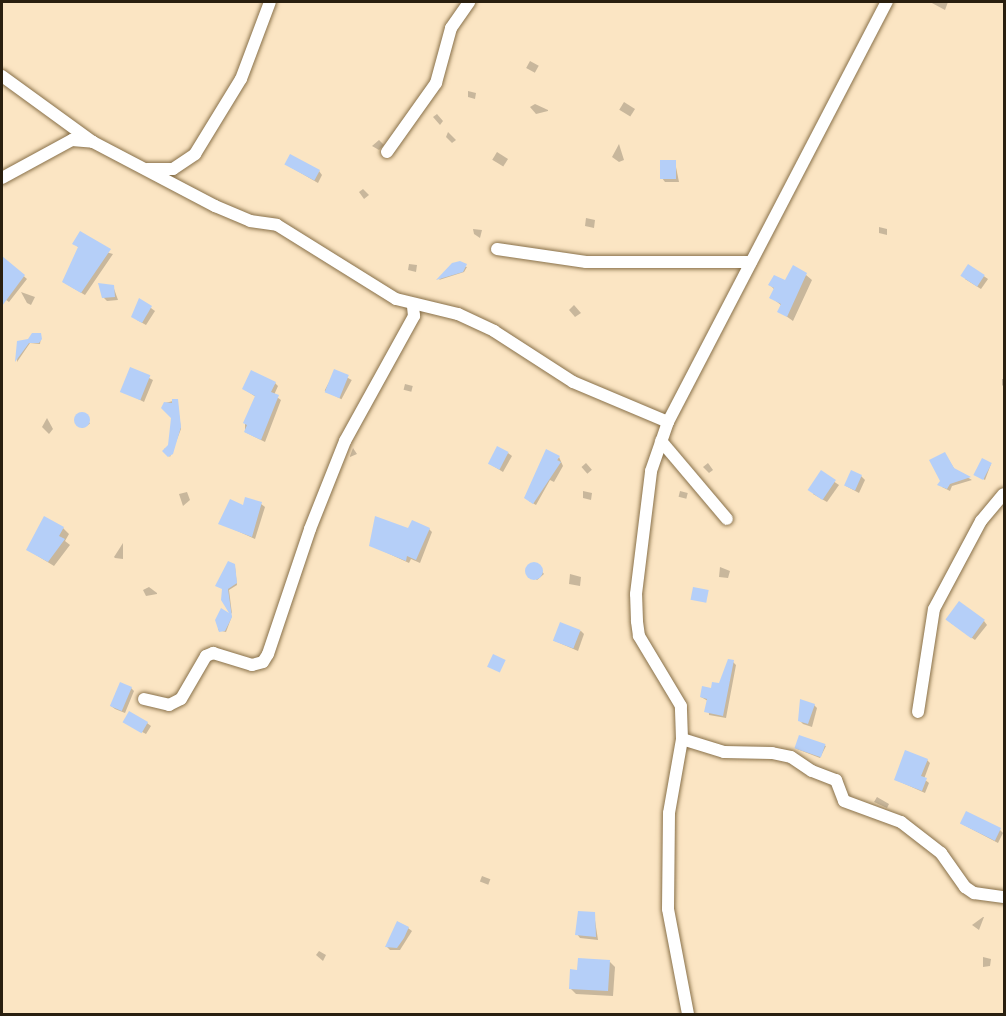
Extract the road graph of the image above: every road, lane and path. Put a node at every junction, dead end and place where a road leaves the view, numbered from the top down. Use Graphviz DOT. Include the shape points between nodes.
graph roads {
  1 [pos="270,2"];
  2 [pos="470,2"];
  3 [pos="886,2"];
  4 [pos="2,75"];
  5 [pos="93,142"];
  6 [pos="387,152"];
  7 [pos="143,169"];
  8 [pos="2,178"];
  9 [pos="496,249"];
  10 [pos="751,262"];
  11 [pos="413,306"];
  12 [pos="668,422"];
  13 [pos="661,441"];
  14 [pos="1005,494"];
  15 [pos="727,519"];
  16 [pos="144,699"];
  17 [pos="918,711"];
  18 [pos="682,739"];
  19 [pos="1005,897"];
  20 [pos="688,1014"];
  1 -- 7 [label="street" via="241,79 195,154 173,169"];
  2 -- 6 [label="street" via="451,28 436,83"];
  3 -- 10 [label="street"];
  4 -- 5 [label="street"];
  5 -- 7 [label="street"];
  5 -- 8 [label="street" via="72,140"];
  7 -- 11 [label="street" via="250,221 277,225"];
  9 -- 10 [label="street" via="586,262"];
  10 -- 12 [label="street"];
  11 -- 12 [label="street" via="458,314 494,331 573,382"];
  11 -- 16 [label="street" via="414,316 345,441 263,662 252,665 213,653 206,656 182,699 169,705"];
  12 -- 13 [label="street"];
  13 -- 15 [label="street"];
  13 -- 18 [label="street" via="647,500 636,594 637,621 639,636 681,706"];
  14 -- 17 [label="street" via="981,521 934,609"];
  18 -- 19 [label="street" via="724,752 791,757 836,780 844,801 901,822 941,854 974,893"];
  18 -- 20 [label="street" via="669,813 668,909"];
}
